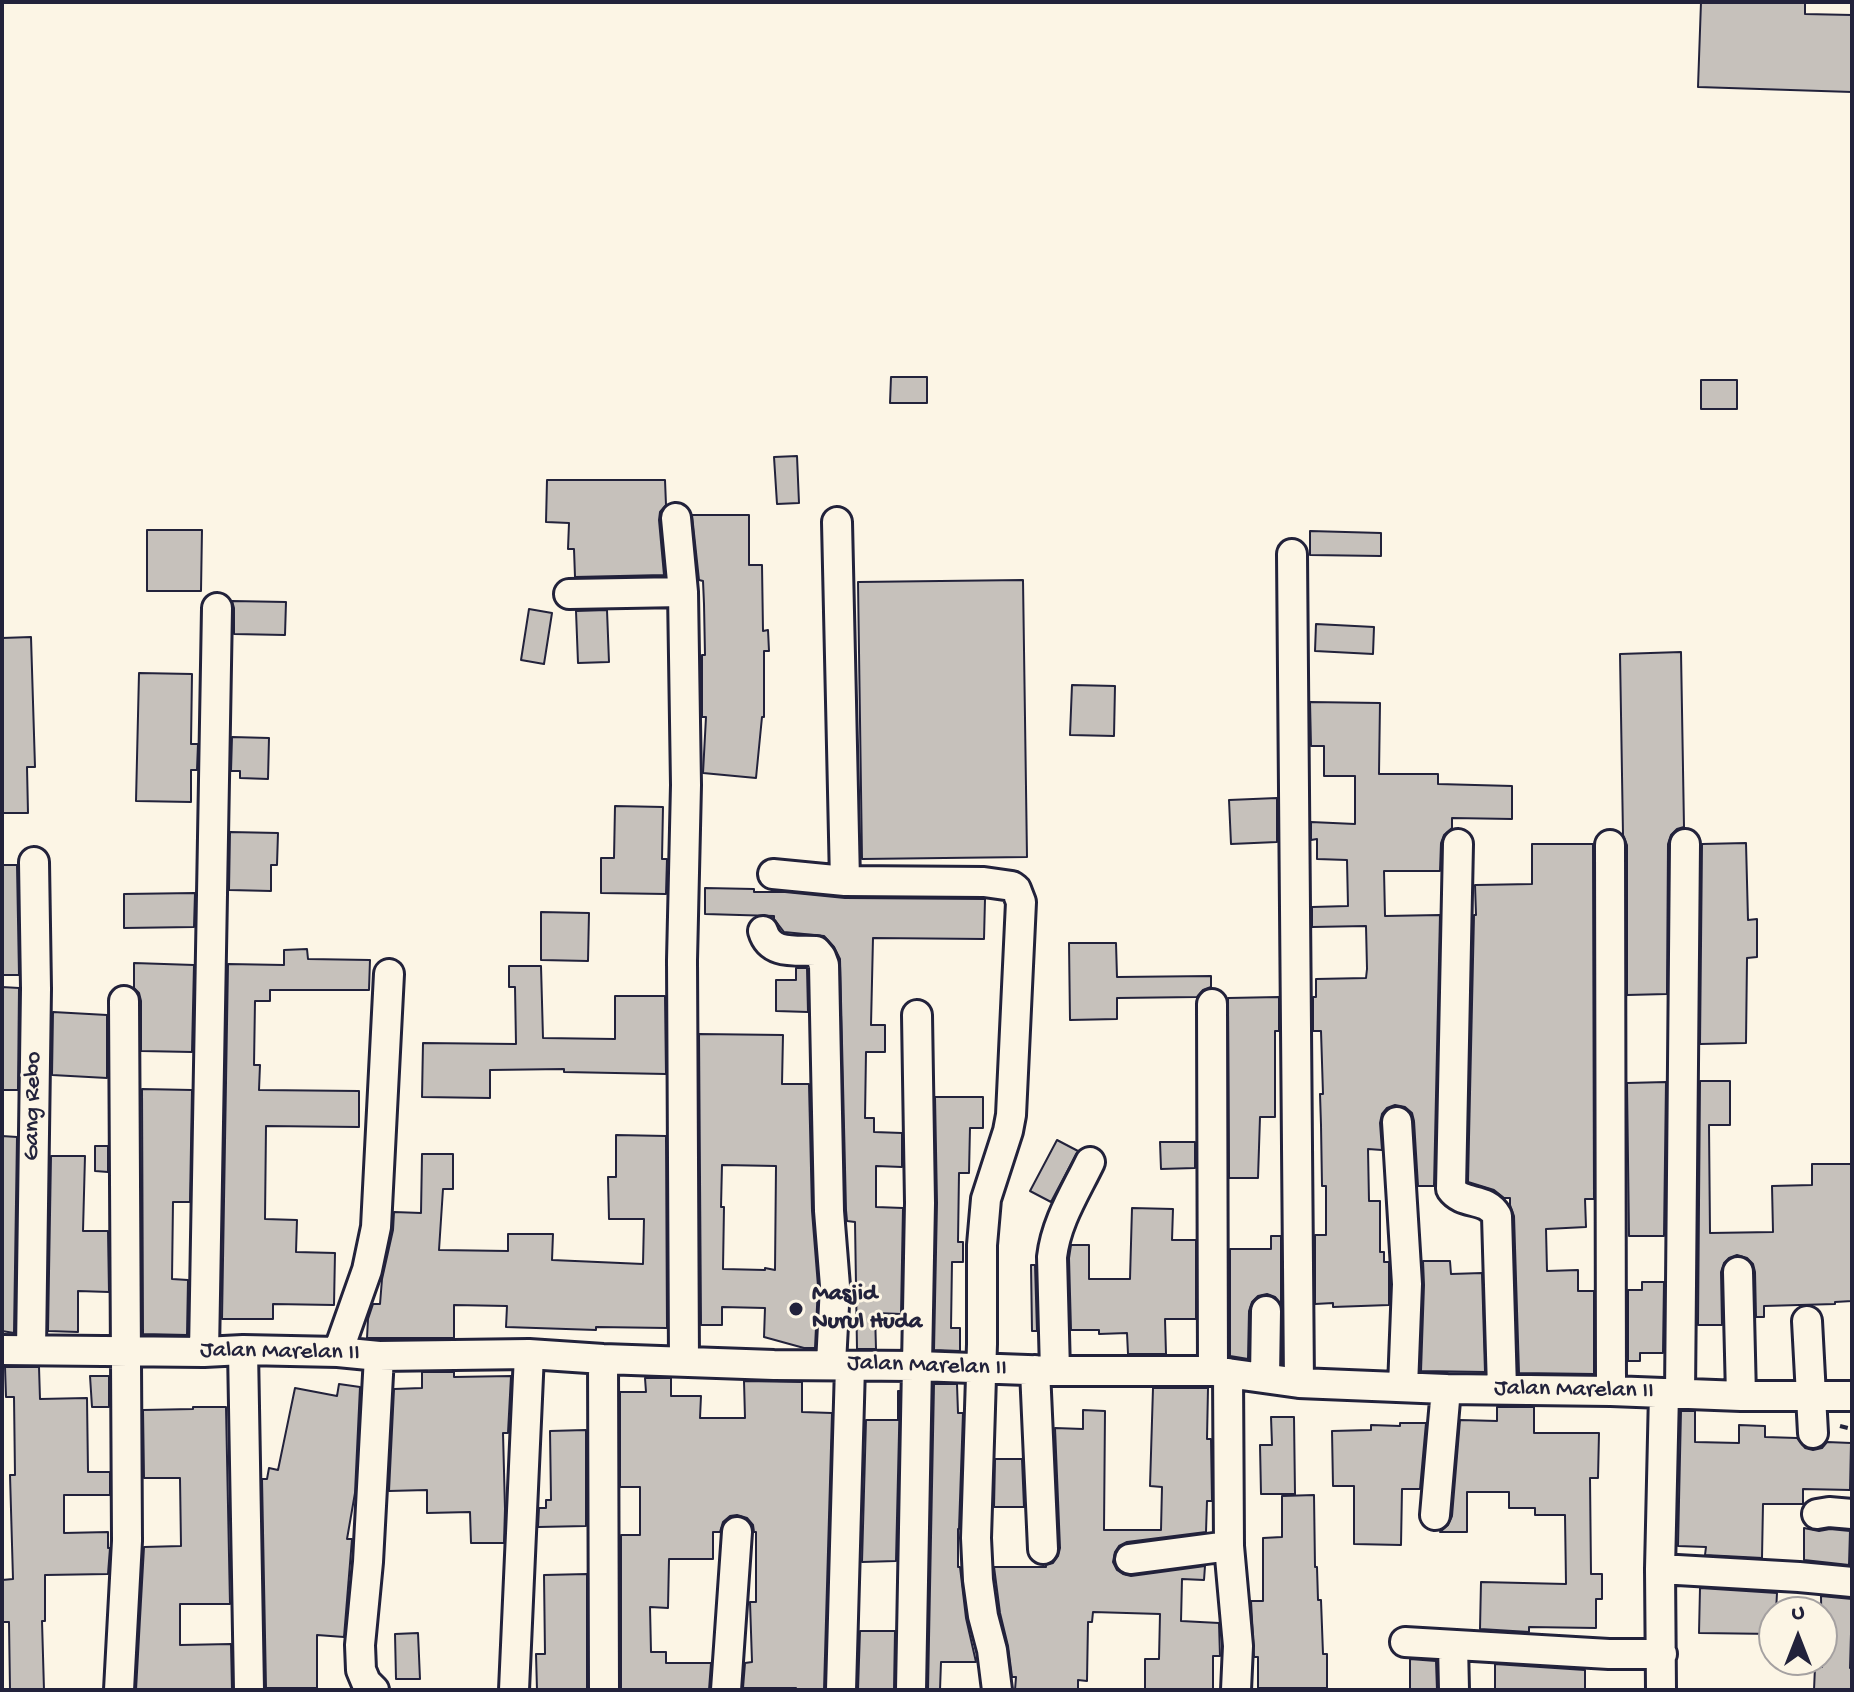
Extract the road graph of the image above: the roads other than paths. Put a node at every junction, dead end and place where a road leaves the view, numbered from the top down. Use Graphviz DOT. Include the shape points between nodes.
graph roads {
  1 [pos="676,518"];
  2 [pos="837,522"];
  3 [pos="1292,554"];
  4 [pos="683,592"];
  5 [pos="569,594"];
  6 [pos="217,608"];
  7 [pos="1458,844"];
  8 [pos="1685,844"];
  9 [pos="1610,845"];
  10 [pos="34,862"];
  11 [pos="773,874"];
  12 [pos="845,881"];
  13 [pos="763,931"];
  14 [pos="389,974"];
  15 [pos="124,1001"];
  16 [pos="1212,1004"];
  17 [pos="917,1015"];
  18 [pos="1397,1122"];
  19 [pos="1090,1162"];
  20 [pos="1738,1272"];
  21 [pos="1266,1311"];
  22 [pos="1807,1321"];
  23 [pos="2,1350"];
  24 [pos="31,1350"];
  25 [pos="125,1350"];
  26 [pos="243,1350"];
  27 [pos="204,1352"];
  28 [pos="338,1352"];
  29 [pos="529,1354"];
  30 [pos="379,1356"];
  31 [pos="603,1359"];
  32 [pos="684,1361"];
  33 [pos="840,1365"];
  34 [pos="917,1366"];
  35 [pos="981,1368"];
  36 [pos="1045,1371"];
  37 [pos="1220,1372"];
  38 [pos="1265,1378"];
  39 [pos="1299,1383"];
  40 [pos="1403,1387"];
  41 [pos="1446,1389"];
  42 [pos="1502,1389"];
  43 [pos="1611,1391"];
  44 [pos="1672,1393"];
  45 [pos="1741,1396"];
  46 [pos="1811,1396"];
  47 [pos="1852,1396"];
  48 [pos="1813,1433"];
  49 [pos="1817,1514"];
  50 [pos="1852,1514"];
  51 [pos="1435,1515"];
  52 [pos="737,1532"];
  53 [pos="1229,1546"];
  54 [pos="1043,1549"];
  55 [pos="1130,1559"];
  56 [pos="1660,1569"];
  57 [pos="1852,1582"];
  58 [pos="1405,1642"];
  59 [pos="1453,1645"];
  60 [pos="1662,1654"];
  61 [pos="119,1690"];
  62 [pos="249,1690"];
  63 [pos="374,1690"];
  64 [pos="514,1690"];
  65 [pos="604,1690"];
  66 [pos="726,1690"];
  67 [pos="841,1690"];
  68 [pos="911,1690"];
  69 [pos="997,1690"];
  70 [pos="1236,1690"];
  71 [pos="1454,1690"];
  72 [pos="1661,1690"];
  1 -- 4 [label="street"];
  2 -- 12 [label="street"];
  3 -- 39 [label="street"];
  4 -- 5 [label="street"];
  4 -- 32 [label="street"];
  6 -- 27 [label="street"];
  7 -- 42 [label="street" via="1451,1189 1457,1196 1486,1204 1497,1216"];
  8 -- 44 [label="street"];
  9 -- 43 [label="street"];
  10 -- 24 [label="street, Gang Rebo"];
  11 -- 12 [label="street"];
  12 -- 35 [label="street" via="984,882 1012,886 1019,893 1011,1115 986,1199"];
  13 -- 33 [label="street" via="771,946 816,951 824,965 829,1211"];
  14 -- 28 [label="street" via="376,1227"];
  15 -- 25 [label="street"];
  16 -- 37 [label="street"];
  17 -- 34 [label="street"];
  18 -- 40 [label="street" via="1407,1284"];
  19 -- 36 [label="street" via="1054,1239"];
  20 -- 45 [label="street"];
  21 -- 38 [label="street"];
  22 -- 46 [label="street"];
  23 -- 24 [label="street, Jalan Marelan II"];
  24 -- 25 [label="street, Jalan Marelan II"];
  25 -- 27 [label="street, Jalan Marelan II"];
  25 -- 61 [label="street" via="127,1541"];
  26 -- 27 [label="street, Jalan Marelan II"];
  26 -- 28 [label="street, Jalan Marelan II"];
  26 -- 62 [label="street"];
  28 -- 30 [label="street, Jalan Marelan II"];
  29 -- 30 [label="street, Jalan Marelan II"];
  29 -- 31 [label="street, Jalan Marelan II"];
  29 -- 64 [label="street"];
  30 -- 63 [label="street" via="360,1645 361,1670"];
  31 -- 32 [label="street, Jalan Marelan II"];
  31 -- 65 [label="street"];
  32 -- 33 [label="street, Jalan Marelan II"];
  33 -- 34 [label="street, Jalan Marelan II"];
  33 -- 67 [label="street"];
  34 -- 35 [label="street, Jalan Marelan II"];
  34 -- 68 [label="street"];
  35 -- 36 [label="street, Jalan Marelan II"];
  35 -- 69 [label="street" via="978,1580"];
  36 -- 37 [label="street, Jalan Marelan II"];
  36 -- 54 [label="street"];
  37 -- 38 [label="street, Jalan Marelan II"];
  37 -- 53 [label="street"];
  38 -- 39 [label="street, Jalan Marelan II"];
  39 -- 40 [label="street, Jalan Marelan II"];
  40 -- 41 [label="street, Jalan Marelan II"];
  41 -- 42 [label="street, Jalan Marelan II"];
  41 -- 51 [label="street"];
  42 -- 43 [label="street, Jalan Marelan II"];
  43 -- 44 [label="street, Jalan Marelan II"];
  44 -- 45 [label="street, Jalan Marelan II"];
  44 -- 56 [label="street"];
  45 -- 46 [label="street, Jalan Marelan II"];
  46 -- 47 [label="street, Jalan Marelan II"];
  46 -- 48 [label="street"];
  49 -- 50 [label="street"];
  52 -- 66 [label="street"];
  53 -- 55 [label="street"];
  53 -- 70 [label="street" via="1238,1646"];
  56 -- 57 [label="street"];
  56 -- 60 [label="street"];
  58 -- 59 [label="street"];
  59 -- 60 [label="street"];
  59 -- 71 [label="street"];
  60 -- 72 [label="street"];
}
